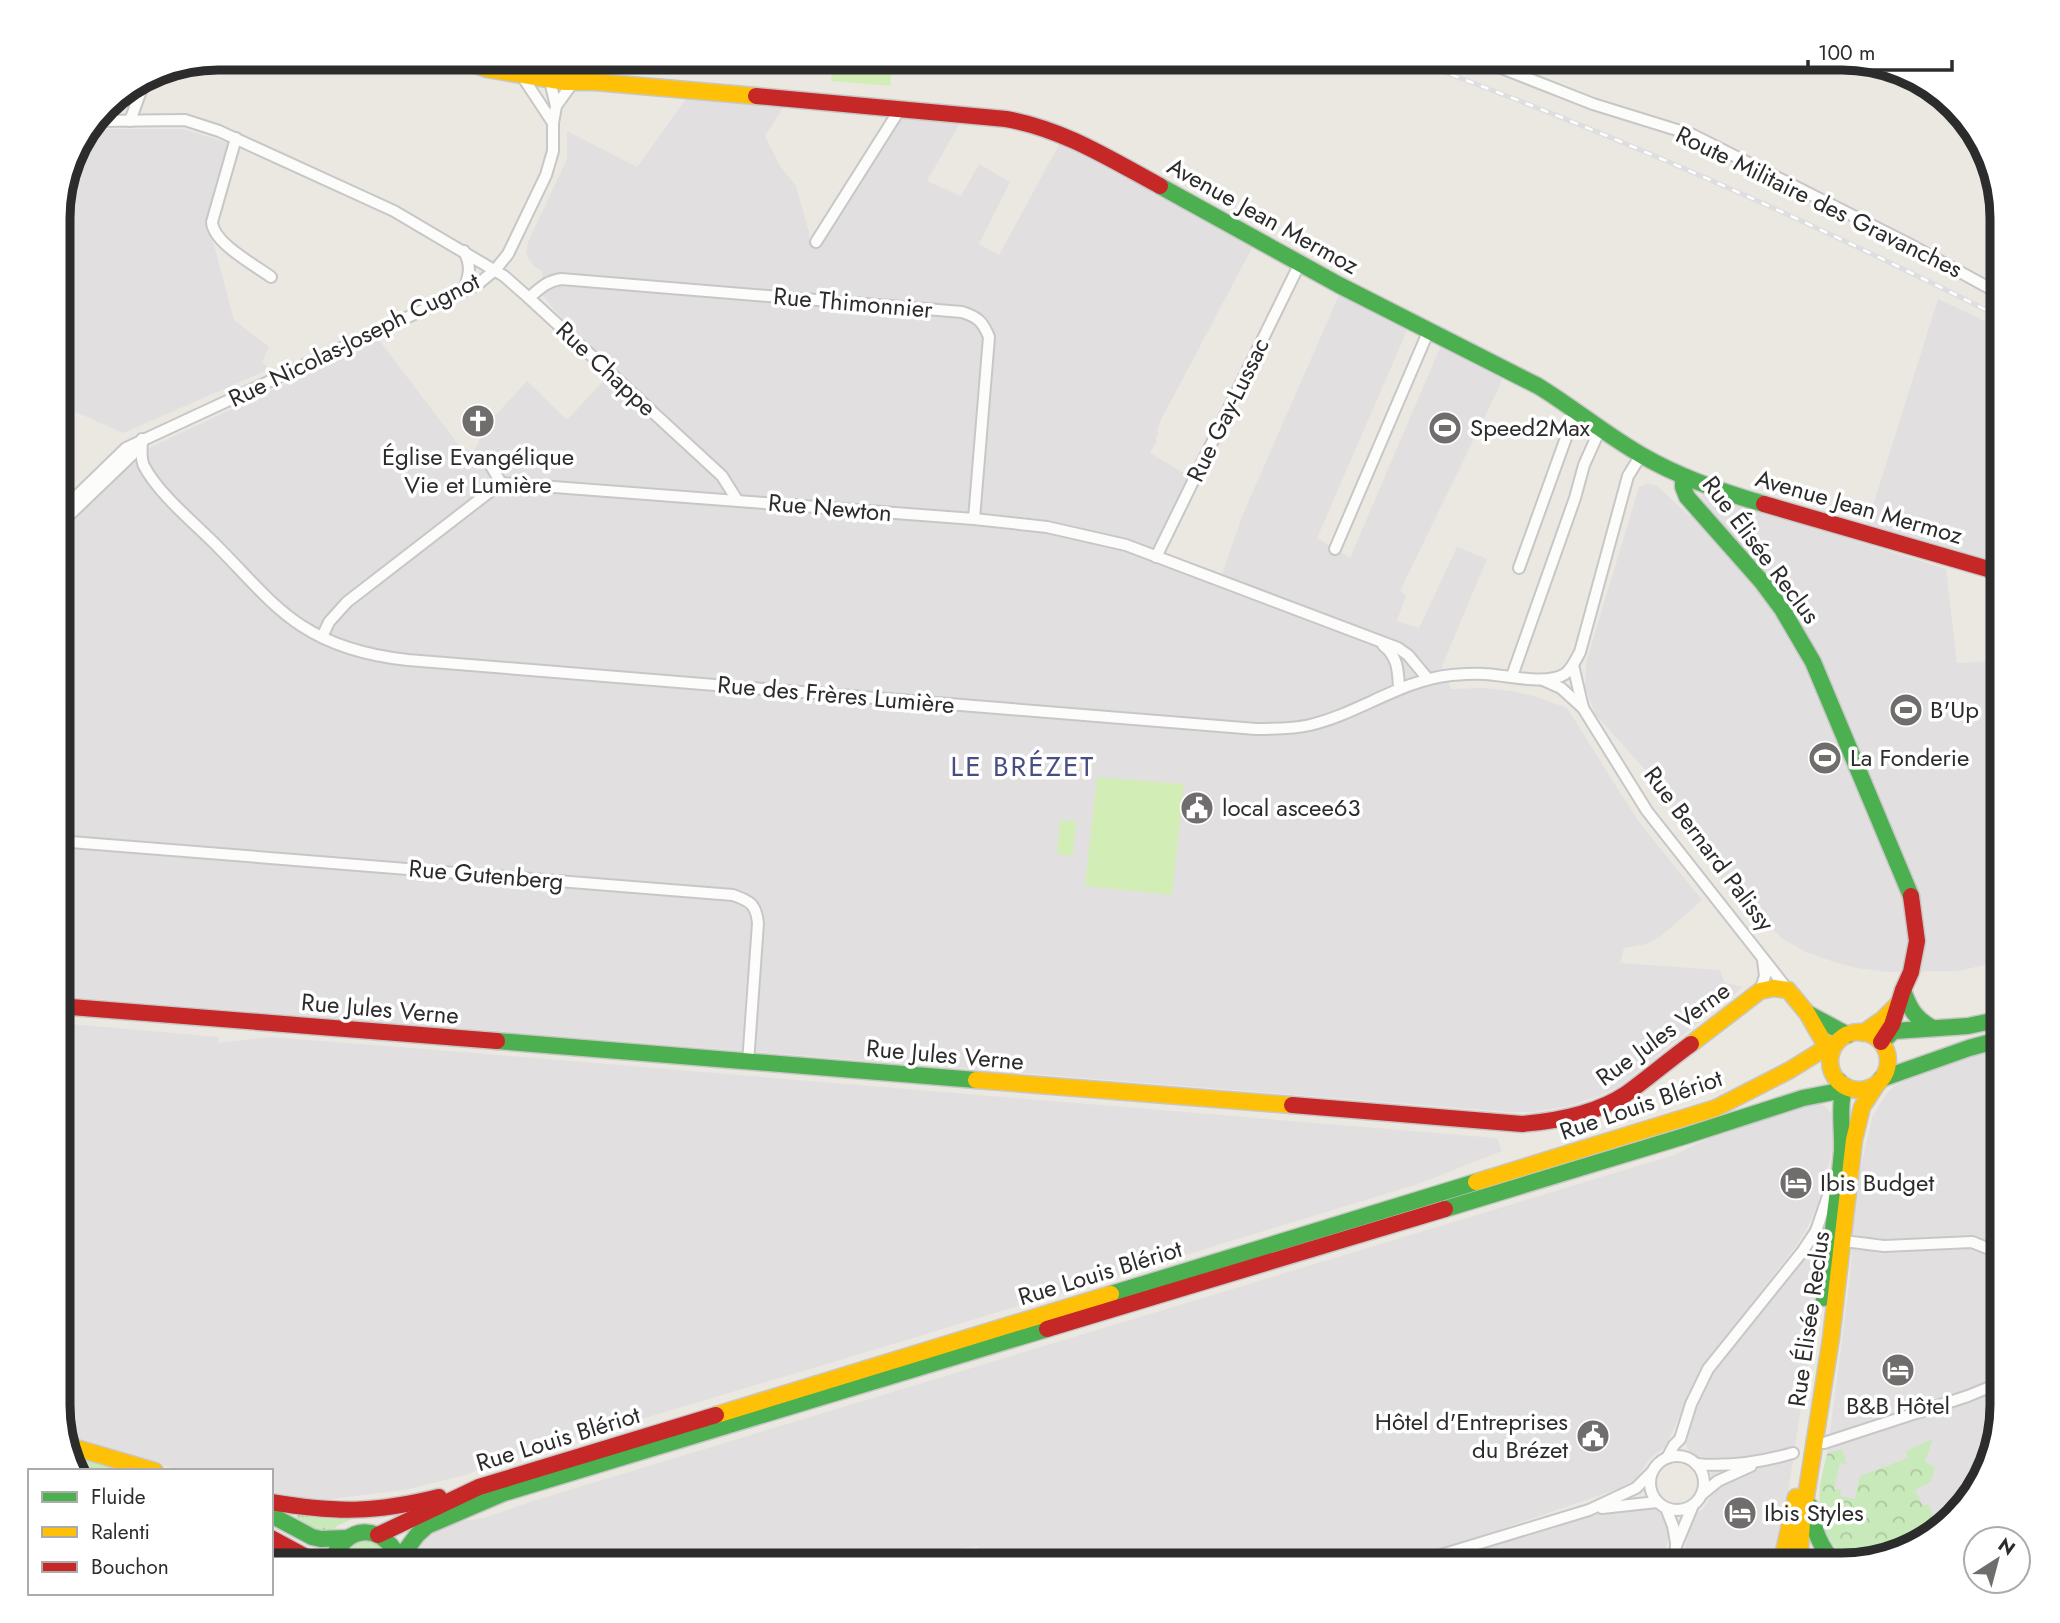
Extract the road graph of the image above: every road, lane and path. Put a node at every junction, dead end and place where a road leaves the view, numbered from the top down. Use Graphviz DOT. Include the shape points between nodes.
graph roads {
  1 [pos="511,70"];
  2 [pos="520,70"];
  3 [pos="1507,70"];
  4 [pos="522,76"];
  5 [pos="550,80"];
  6 [pos="574,81"];
  7 [pos="140,92"];
  8 [pos="556,106"];
  9 [pos="900,109"];
  10 [pos="107,121"];
  11 [pos="130,121"];
  12 [pos="553,123"];
  13 [pos="236,138"];
  14 [pos="816,242"];
  15 [pos="464,251"];
  16 [pos="1300,263"];
  17 [pos="495,270"];
  18 [pos="271,277"];
  19 [pos="1990,288"];
  20 [pos="464,291"];
  21 [pos="529,298"];
  22 [pos="1429,330"];
  23 [pos="1576,410"];
  24 [pos="1601,427"];
  25 [pos="142,439"];
  26 [pos="1641,455"];
  27 [pos="128,459"];
  28 [pos="487,459"];
  29 [pos="1683,477"];
  30 [pos="152,478"];
  31 [pos="501,483"];
  32 [pos="737,500"];
  33 [pos="70,502"];
  34 [pos="70,515"];
  35 [pos="974,519"];
  36 [pos="1335,549"];
  37 [pos="1156,556"];
  38 [pos="1519,568"];
  39 [pos="1990,570"];
  40 [pos="323,638"];
  41 [pos="1378,641"];
  42 [pos="1573,665"];
  43 [pos="1512,676"];
  44 [pos="1541,678"];
  45 [pos="1427,679"];
  46 [pos="1399,688"];
  47 [pos="1583,708"];
  48 [pos="70,842"];
  49 [pos="1763,957"];
  50 [pos="1788,990"];
  51 [pos="1760,991"];
  52 [pos="1901,997"];
  53 [pos="70,1007"];
  54 [pos="1811,1020"];
  55 [pos="1990,1021"];
  56 [pos="1933,1028"];
  57 [pos="1856,1034"];
  58 [pos="1990,1042"];
  59 [pos="1882,1044"];
  60 [pos="1832,1050"];
  61 [pos="748,1063"];
  62 [pos="1790,1070"];
  63 [pos="1879,1082"];
  64 [pos="1842,1084"];
  65 [pos="1740,1117"];
  66 [pos="1842,1136"];
  67 [pos="1844,1241"];
  68 [pos="1990,1249"];
  69 [pos="1990,1387"];
  70 [pos="1680,1439"];
  71 [pos="1824,1443"];
  72 [pos="77,1448"];
  73 [pos="1793,1453"];
  74 [pos="1667,1458"];
  75 [pos="1692,1461"];
  76 [pos="1760,1462"];
  77 [pos="148,1469"];
  78 [pos="1652,1472"];
  79 [pos="479,1487"];
  80 [pos="1702,1494"];
  81 [pos="1802,1494"];
  82 [pos="273,1502"];
  83 [pos="1662,1505"];
  84 [pos="1693,1505"];
  85 [pos="1589,1510"];
  86 [pos="273,1516"];
  87 [pos="378,1535"];
  88 [pos="347,1538"];
  89 [pos="273,1539"];
  90 [pos="1676,1546"];
  91 [pos="299,1553"];
  92 [pos="334,1553"];
  93 [pos="396,1553"];
  94 [pos="407,1553"];
  95 [pos="1447,1553"];
  96 [pos="1675,1553"];
  97 [pos="1785,1553"];
  98 [pos="1795,1553"];
  99 [pos="1800,1553"];
  100 [pos="1827,1553"];
  1 -- 4 [label="main road, Avenue Jean Mermoz"];
  2 -- 4 [label="street"];
  3 -- 19 [label="street, Route Militaire des Gravanches" via="1593,104 1693,135"];
  4 -- 5 [label="main road, Avenue Jean Mermoz"];
  4 -- 12 [label="street"];
  5 -- 6 [label="main road, Avenue Jean Mermoz"];
  5 -- 8 [label="street, Rue Nicolas-Joseph Cugnot"];
  6 -- 8 [label="street, Rue Nicolas-Joseph Cugnot"];
  6 -- 9 [label="main road, Avenue Jean Mermoz"];
  7 -- 11 [label="street"];
  8 -- 12 [label="street, Rue Nicolas-Joseph Cugnot"];
  9 -- 14 [label="street"];
  9 -- 16 [label="main road, Avenue Jean Mermoz" via="1006,118 1056,131"];
  10 -- 11 [label="street, Rue Chappe"];
  11 -- 13 [label="street, Rue Chappe" via="185,120"];
  12 -- 17 [label="street, Rue Nicolas-Joseph Cugnot" via="553,151 546,175 508,254"];
  13 -- 15 [label="street, Rue Chappe" via="394,211"];
  13 -- 18 [label="street" via="212,229"];
  15 -- 17 [label="street, Rue Chappe"];
  15 -- 20 [label="street" via="469,261"];
  16 -- 22 [label="main road, Avenue Jean Mermoz"];
  16 -- 37 [label="street, Rue Gay-Lussac"];
  17 -- 20 [label="street, Rue Nicolas-Joseph Cugnot"];
  17 -- 21 [label="street, Rue Chappe"];
  20 -- 25 [label="street, Rue Nicolas-Joseph Cugnot"];
  21 -- 32 [label="street, Rue Chappe" via="722,476"];
  21 -- 35 [label="street, Rue Thimonnier" via="542,286 561,279 976,316 989,337"];
  22 -- 23 [label="main road, Avenue Jean Mermoz"];
  22 -- 36 [label="street"];
  23 -- 24 [label="main road, Avenue Jean Mermoz"];
  23 -- 38 [label="street"];
  24 -- 26 [label="main road, Avenue Jean Mermoz"];
  24 -- 43 [label="street"];
  25 -- 27 [label="street"];
  25 -- 30 [label="street, Rue des Frères Lumière" via="142,463"];
  25 -- 33 [label="street, Rue Nicolas-Joseph Cugnot" via="126,448"];
  26 -- 29 [label="main road, Avenue Jean Mermoz"];
  26 -- 42 [label="street" via="1628,476"];
  27 -- 30 [label="street, Rue des Frères Lumière"];
  27 -- 34 [label="street"];
  28 -- 31 [label="street"];
  29 -- 39 [label="main road, Avenue Jean Mermoz"];
  29 -- 52 [label="main road, Rue Élisée Reclus" via="1686,497 1762,582 1813,662 1911,896 1917,941"];
  30 -- 40 [label="street, Rue des Frères Lumière" via="272,602"];
  31 -- 32 [label="street, Rue Newton"];
  31 -- 40 [label="street" via="347,602 329,622"];
  32 -- 35 [label="street, Rue Newton"];
  35 -- 37 [label="street, Rue Newton" via="1088,535"];
  37 -- 41 [label="street, Rue Newton"];
  40 -- 46 [label="street, Rue des Frères Lumière" via="382,657 408,660 1256,729 1311,724"];
  41 -- 45 [label="street, Rue Newton" via="1404,652"];
  41 -- 46 [label="street" via="1395,658"];
  42 -- 44 [label="street, Rue des Frères Lumière" via="1564,674"];
  42 -- 47 [label="street, Rue Bernard Palissy"];
  43 -- 44 [label="street, Rue des Frères Lumière"];
  43 -- 45 [label="street, Rue des Frères Lumière"];
  44 -- 47 [label="street, Rue Bernard Palissy"];
  45 -- 46 [label="street, Rue des Frères Lumière"];
  47 -- 49 [label="street, Rue Bernard Palissy" via="1647,811"];
  48 -- 61 [label="street, Rue Gutenberg" via="733,895 748,901 757,912 758,923"];
  49 -- 50 [label="street, Rue Bernard Palissy"];
  49 -- 51 [label="street" via="1765,976"];
  50 -- 51 [label="main road, Rue Jules Verne"];
  50 -- 54 [label="main road, Rue Bernard Palissy"];
  51 -- 61 [label="main road, Rue Jules Verne" via="1625,1095 1576,1117 1549,1122 1492,1123"];
  52 -- 56 [label="main road" via="1918,1020"];
  52 -- 57 [label="main road" via="1883,1019"];
  52 -- 59 [label="main road, Rue Élisée Reclus"];
  53 -- 61 [label="main road, Rue Jules Verne"];
  54 -- 57 [label="main road, Rue Bernard Palissy"];
  54 -- 60 [label="main road, Rue Bernard Palissy"];
  54 -- 62 [label="main road" via="1811,1046"];
  55 -- 56 [label="main road"];
  56 -- 59 [label="main road" via="1895,1031"];
  57 -- 59 [label="main road" via="1873,1036"];
  57 -- 60 [label="main road" via="1839,1041"];
  58 -- 63 [label="main road"];
  59 -- 63 [label="main road" via="1888,1058"];
  60 -- 62 [label="main road, Rue Louis Blériot" via="1819,1052"];
  60 -- 64 [label="main road" via="1831,1068"];
  62 -- 79 [label="main road, Rue Louis Blériot" via="1716,1108"];
  63 -- 64 [label="main road" via="1864,1090"];
  63 -- 67 [label="main road, Rue Élisée Reclus" via="1858,1118"];
  64 -- 65 [label="main road, Rue Louis Blériot" via="1834,1092"];
  64 -- 66 [label="main road, Rue Élisée Reclus"];
  65 -- 66 [label="main road" via="1810,1102 1826,1103 1832,1106"];
  65 -- 94 [label="main road, Rue Louis Blériot" via="504,1493 427,1526"];
  66 -- 70 [label="street" via="1816,1231 1708,1369"];
  66 -- 81 [label="main road, Rue Élisée Reclus"];
  67 -- 68 [label="street" via="1884,1246 1972,1242"];
  67 -- 81 [label="main road, Rue Élisée Reclus"];
  69 -- 71 [label="street"];
  70 -- 74 [label="street"];
  70 -- 75 [label="street"];
  72 -- 77 [label="main road"];
  73 -- 76 [label="street"];
  74 -- 75 [label="street"];
  74 -- 78 [label="street"];
  75 -- 76 [label="street" via="1714,1466"];
  75 -- 80 [label="street" via="1704,1478"];
  76 -- 80 [label="street"];
  78 -- 83 [label="street" via="1650,1488"];
  78 -- 85 [label="street" via="1636,1488"];
  79 -- 82 [label="main road" via="399,1507 356,1512"];
  79 -- 87 [label="main road, Rue Louis Blériot"];
  80 -- 84 [label="street"];
  81 -- 97 [label="main road"];
  81 -- 98 [label="main road, Rue Élisée Reclus"];
  81 -- 99 [label="main road, Rue Élisée Reclus"];
  81 -- 100 [label="main road"];
  83 -- 84 [label="street" via="1677,1510"];
  83 -- 85 [label="street"];
  83 -- 90 [label="street" via="1674,1526"];
  84 -- 90 [label="street"];
  85 -- 95 [label="street"];
  86 -- 88 [label="main road, Rue Louis Blériot" via="312,1537"];
  87 -- 88 [label="main road, Rue Louis Blériot"];
  87 -- 93 [label="main road"];
  88 -- 92 [label="main road"];
  89 -- 91 [label="main road"];
  90 -- 96 [label="street"];
}
